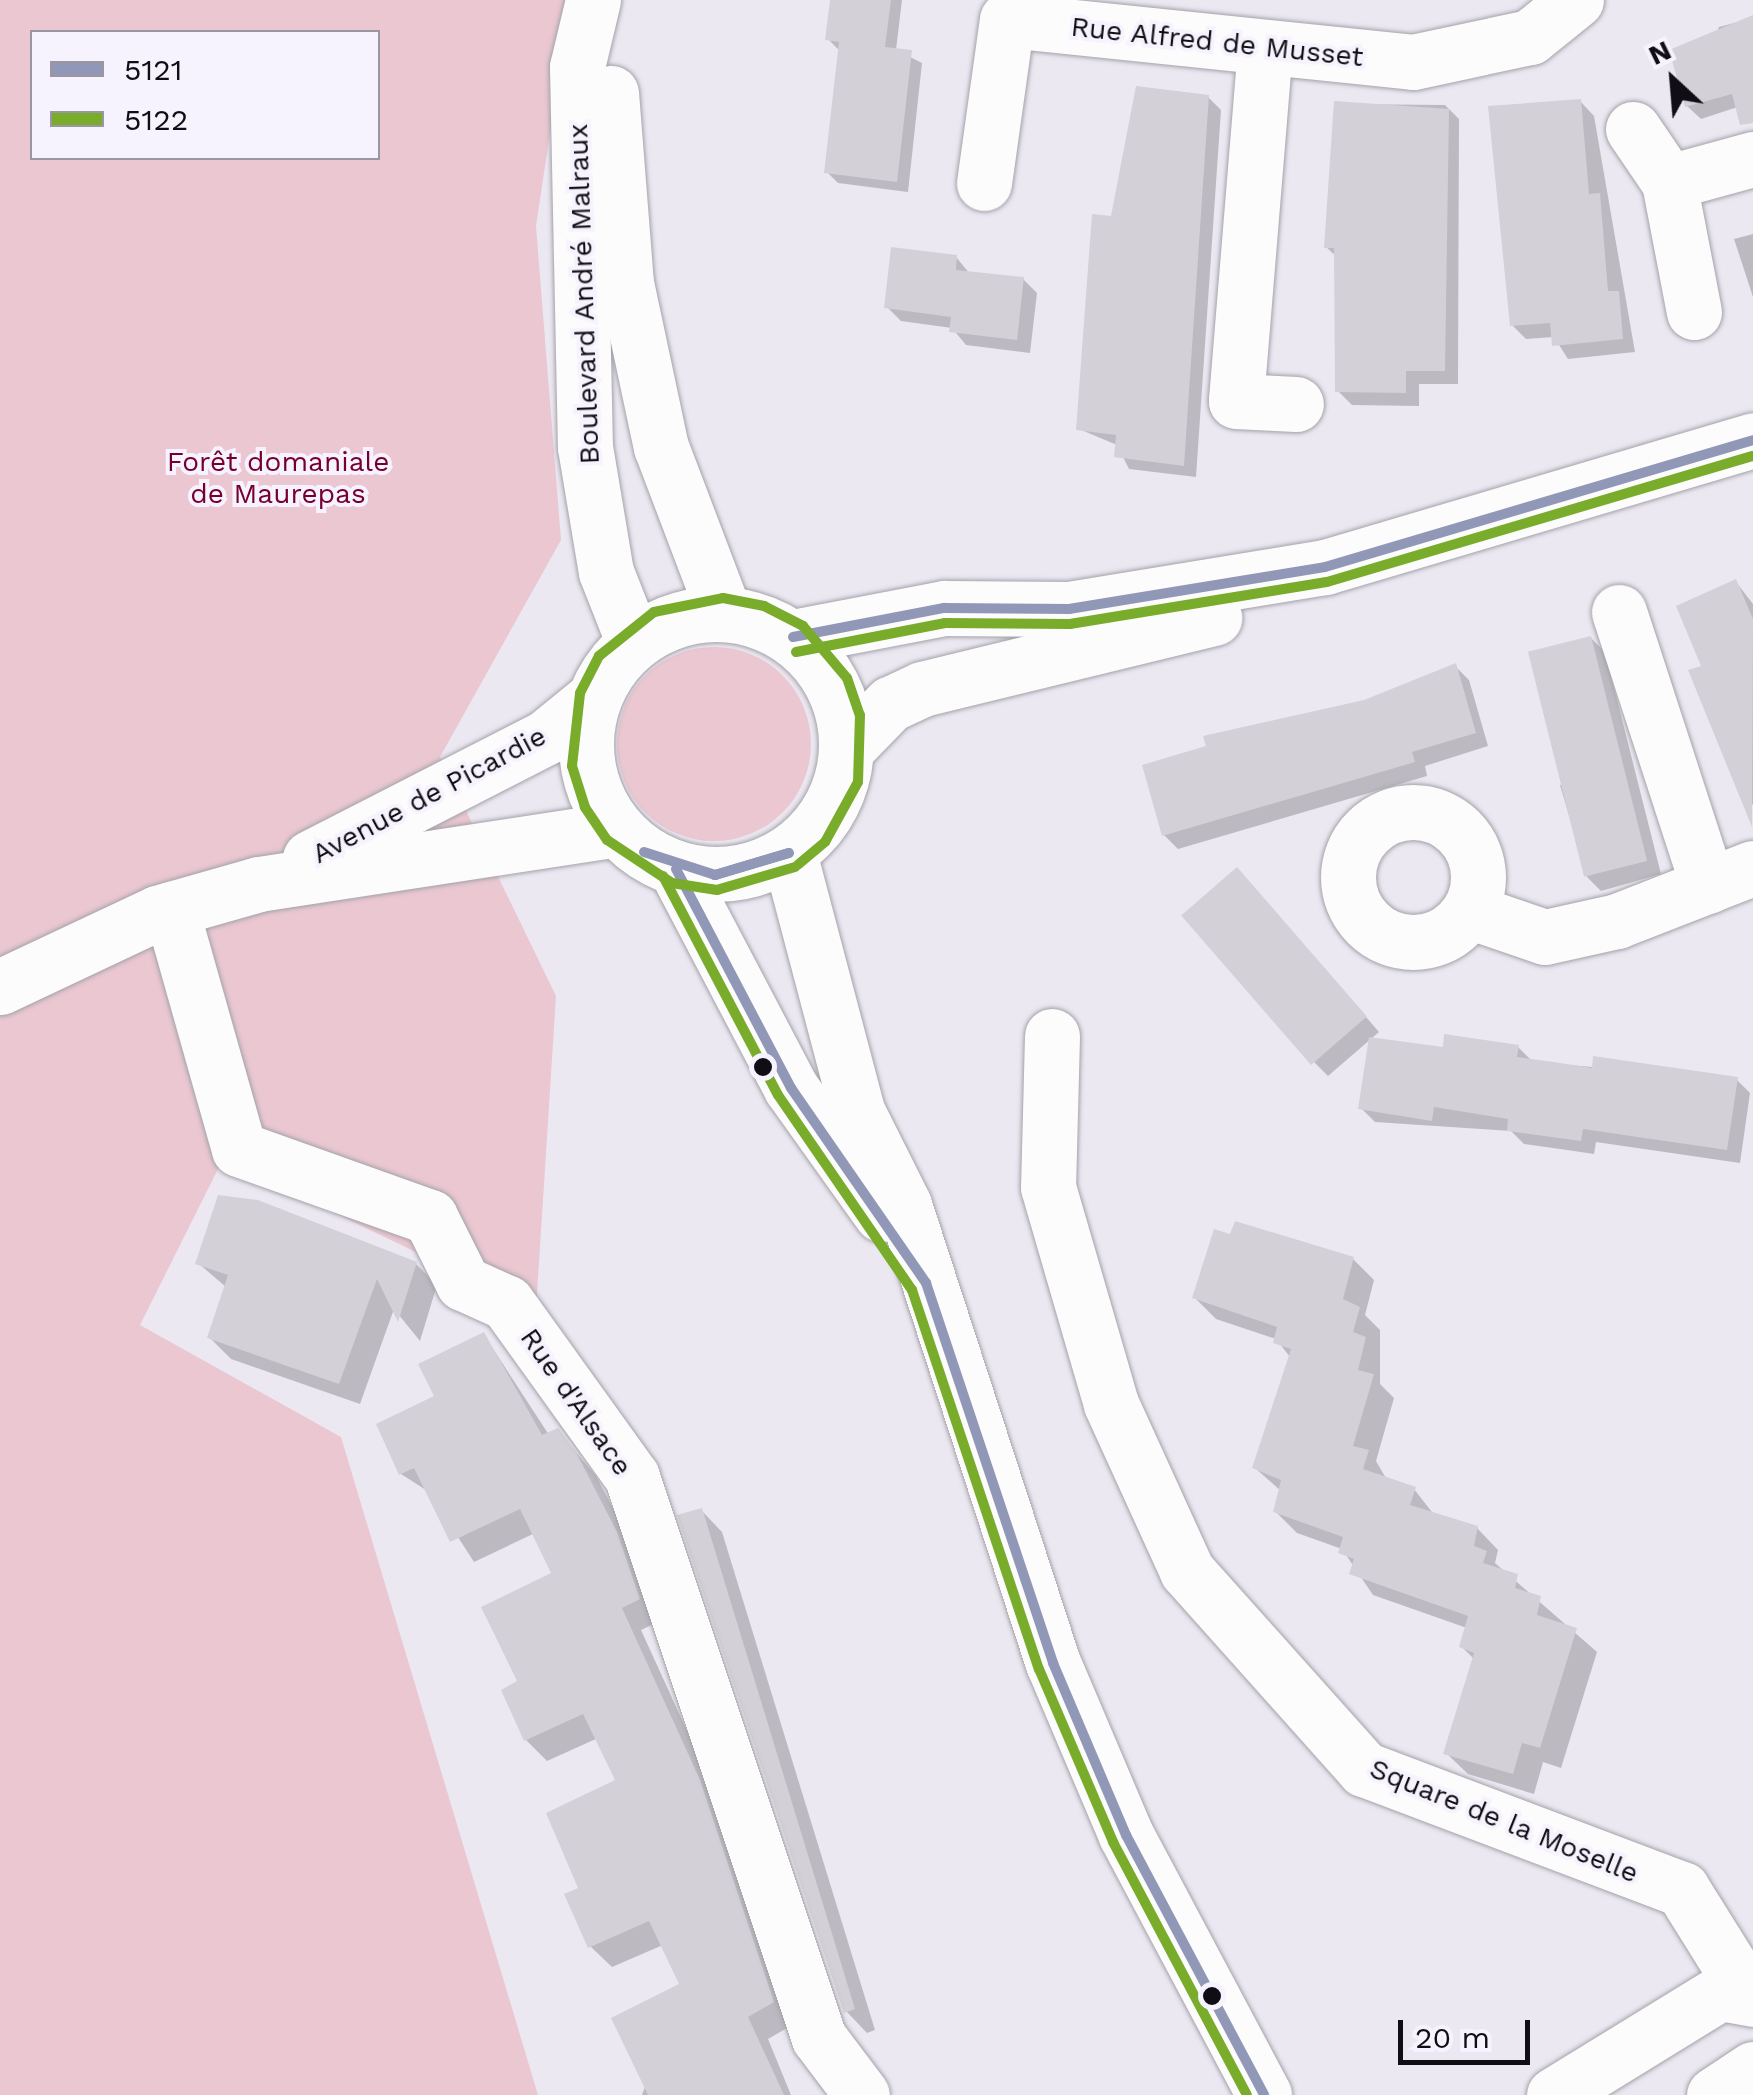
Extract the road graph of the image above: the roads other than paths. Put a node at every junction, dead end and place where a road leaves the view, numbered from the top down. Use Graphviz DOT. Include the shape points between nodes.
graph roads {
  1 [pos="594,0"];
  2 [pos="606,0"];
  3 [pos="1576,0"];
  4 [pos="1265,47"];
  5 [pos="1634,129"];
  6 [pos="1753,158"];
  7 [pos="1669,182"];
  8 [pos="984,183"];
  9 [pos="1694,312"];
  10 [pos="1296,404"];
  11 [pos="1753,440"];
  12 [pos="1325,567"];
  13 [pos="1619,612"];
  14 [pos="724,613"];
  15 [pos="793,638"];
  16 [pos="634,643"];
  17 [pos="594,698"];
  18 [pos="847,748"];
  19 [pos="616,829"];
  20 [pos="789,853"];
  21 [pos="676,868"];
  22 [pos="1731,877"];
  23 [pos="259,884"];
  24 [pos="171,909"];
  25 [pos="1469,910"];
  26 [pos="0,986"];
  27 [pos="1052,1036"];
  28 [pos="926,1283"];
  29 [pos="1751,1993"];
  30 [pos="1753,2069"];
  31 [pos="1613,2076"];
  32 [pos="862,2095"];
  33 [pos="1264,2095"];
  34 [pos="1554,2095"];
  35 [pos="1714,2095"];
  1 -- 16 [label="street, Boulevard André Malraux" via="578,67 584,447 606,572"];
  2 -- 14 [label="street, Boulevard André Malraux" via="626,283 660,447"];
  3 -- 4 [label="street, Rue Alfred de Musset" via="1530,37 1474,56 1413,62"];
  4 -- 8 [label="street, Rue Alfred de Musset" via="1007,20"];
  4 -- 10 [label="street" via="1236,401"];
  5 -- 7 [label="street"];
  6 -- 7 [label="street"];
  7 -- 9 [label="street"];
  11 -- 12 [label="street"];
  12 -- 15 [label="street" via="1068,610 944,608"];
  12 -- 18 [label="street" via="1254,606 922,689 890,704"];
  13 -- 22 [label="street"];
  14 -- 15 [label="street"];
  14 -- 16 [label="street" via="661,625"];
  15 -- 18 [label="street" via="834,686"];
  16 -- 17 [label="street"];
  17 -- 19 [label="street" via="587,766"];
  17 -- 23 [label="street, Avenue de Picardie" via="546,737"];
  18 -- 20 [label="street" via="831,807"];
  19 -- 21 [label="street"];
  19 -- 23 [label="street, Avenue de Picardie"];
  20 -- 21 [label="street" via="714,875"];
  20 -- 28 [label="street" via="858,1111 904,1205"];
  21 -- 28 [label="street" via="791,1088"];
  22 -- 25 [label="street" via="1545,937"];
  23 -- 24 [label="street, Avenue de Picardie"];
  24 -- 26 [label="street, Avenue de Picardie"];
  24 -- 32 [label="street, Rue d'Alsace" via="239,1149 430,1216 463,1284 506,1303 632,1477 819,2038"];
  27 -- 29 [label="street, Square de la Moselle" via="1048,1187 1111,1404 1187,1571 1364,1769 1682,1889"];
  28 -- 33 [label="street" via="1053,1663 1126,1835"];
  29 -- 31 [label="street" via="1720,1992"];
  30 -- 35 [label="street"];
  31 -- 34 [label="street"];
}
